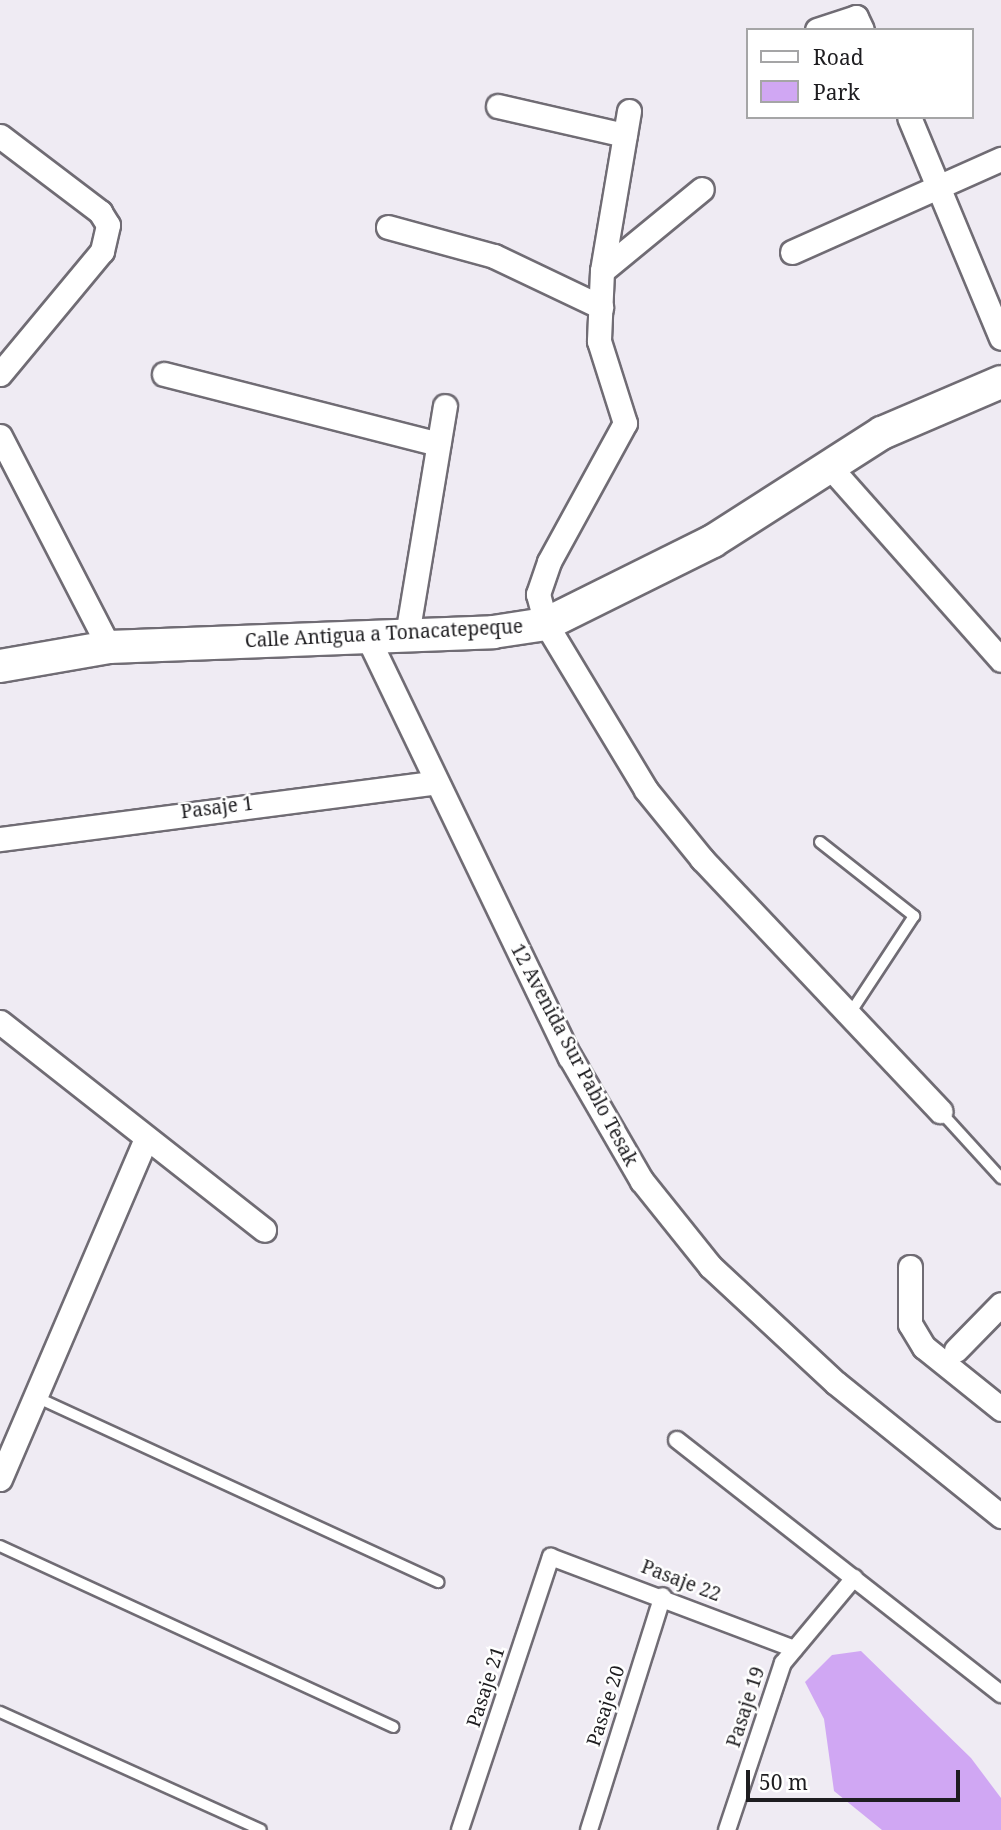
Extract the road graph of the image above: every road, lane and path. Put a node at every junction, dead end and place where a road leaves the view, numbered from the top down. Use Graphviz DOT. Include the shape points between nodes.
graph roads {
  1 [pos="823,28"];
  2 [pos="861,28"];
  3 [pos="498,106"];
  4 [pos="629,111"];
  5 [pos="910,119"];
  6 [pos="625,135"];
  7 [pos="0,136"];
  8 [pos="1001,159"];
  9 [pos="935,185"];
  10 [pos="702,189"];
  11 [pos="388,227"];
  12 [pos="792,252"];
  13 [pos="602,271"];
  14 [pos="601,307"];
  15 [pos="1001,338"];
  16 [pos="0,374"];
  17 [pos="164,374"];
  18 [pos="1001,382"];
  19 [pos="445,406"];
  20 [pos="0,436"];
  21 [pos="438,444"];
  22 [pos="829,466"];
  23 [pos="546,624"];
  24 [pos="407,635"];
  25 [pos="367,636"];
  26 [pos="109,647"];
  27 [pos="1001,660"];
  28 [pos="0,666"];
  29 [pos="434,782"];
  30 [pos="0,839"];
  31 [pos="820,842"];
  32 [pos="849,1015"];
  33 [pos="0,1022"];
  34 [pos="940,1111"];
  35 [pos="146,1139"];
  36 [pos="1001,1178"];
  37 [pos="264,1230"];
  38 [pos="910,1267"];
  39 [pos="1001,1304"];
  40 [pos="956,1350"];
  41 [pos="36,1397"];
  42 [pos="1001,1409"];
  43 [pos="677,1440"];
  44 [pos="0,1479"];
  45 [pos="1001,1516"];
  46 [pos="0,1546"];
  47 [pos="551,1557"];
  48 [pos="854,1578"];
  49 [pos="438,1582"];
  50 [pos="663,1596"];
  51 [pos="794,1649"];
  52 [pos="1001,1694"];
  53 [pos="0,1712"];
  54 [pos="393,1727"];
  55 [pos="261,1830"];
  56 [pos="460,1830"];
  57 [pos="589,1830"];
  58 [pos="727,1830"];
  1 -- 2 [label="street" via="856,17"];
  3 -- 6 [label="street"];
  4 -- 6 [label="street"];
  5 -- 9 [label="street"];
  6 -- 13 [label="street"];
  7 -- 16 [label="street" via="100,212 108,225 102,251"];
  8 -- 9 [label="street"];
  9 -- 12 [label="street"];
  9 -- 15 [label="street" via="965,242"];
  10 -- 13 [label="street"];
  11 -- 14 [label="street" via="494,256"];
  13 -- 14 [label="street"];
  14 -- 23 [label="street" via="599,341 625,423 549,562 538,594"];
  17 -- 21 [label="street"];
  18 -- 22 [label="main road, Calle Antigua a Tonacatepeque" via="882,433"];
  19 -- 21 [label="street"];
  20 -- 26 [label="street"];
  21 -- 24 [label="street"];
  22 -- 23 [label="main road, Calle Antigua a Tonacatepeque" via="713,541"];
  22 -- 27 [label="street"];
  23 -- 24 [label="main road, Calle Antigua a Tonacatepeque"];
  23 -- 32 [label="street" via="646,790"];
  24 -- 25 [label="main road, Calle Antigua a Tonacatepeque"];
  25 -- 26 [label="main road, Calle Antigua a Tonacatepeque"];
  25 -- 29 [label="street, 12 Avenida Sur Pablo Tesak"];
  26 -- 28 [label="main road, Calle Antigua a Tonacatepeque"];
  29 -- 30 [label="street, Pasaje 1"];
  29 -- 45 [label="street, 12 Avenida Sur Pablo Tesak" via="570,1057 642,1181 710,1266 836,1383"];
  31 -- 32 [label="lane" via="914,916"];
  32 -- 34 [label="street"];
  33 -- 35 [label="street"];
  34 -- 36 [label="lane"];
  35 -- 37 [label="street"];
  35 -- 41 [label="street"];
  38 -- 42 [label="street" via="910,1324 924,1347"];
  39 -- 40 [label="street"];
  41 -- 44 [label="street"];
  41 -- 49 [label="lane"];
  43 -- 48 [label="street"];
  46 -- 54 [label="lane"];
  47 -- 50 [label="street, Pasaje 22"];
  47 -- 56 [label="street, Pasaje 21"];
  48 -- 51 [label="street, Pasaje 19"];
  48 -- 52 [label="street"];
  50 -- 51 [label="street, Pasaje 22"];
  50 -- 57 [label="street, Pasaje 20"];
  51 -- 58 [label="street, Pasaje 19" via="783,1662"];
  53 -- 55 [label="lane"];
}
